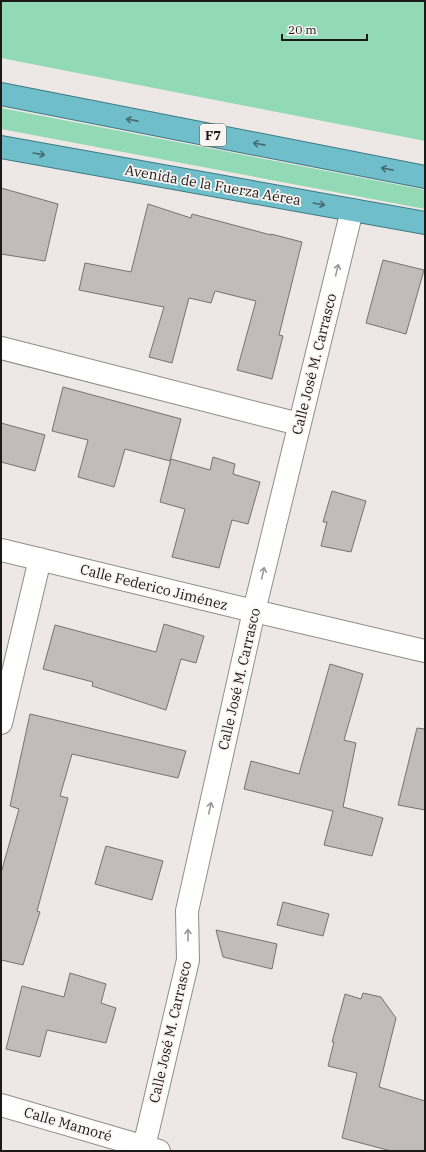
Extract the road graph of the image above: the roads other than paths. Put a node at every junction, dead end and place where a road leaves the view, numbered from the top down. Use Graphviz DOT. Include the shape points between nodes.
graph roads {
  1 [pos="1,94"];
  2 [pos="1,146"];
  3 [pos="425,177"];
  4 [pos="352,210"];
  5 [pos="425,223"];
  6 [pos="1,348"];
  7 [pos="299,424"];
  8 [pos="1,550"];
  9 [pos="40,559"];
  10 [pos="254,611"];
  11 [pos="425,651"];
  12 [pos="1,723"];
  13 [pos="1,1104"];
  14 [pos="149,1150"];
  3 -- 1 [label="highway, F7, one-way"];
  2 -- 4 [label="highway, Avenida de la Fuerza Aérea, one-way"];
  4 -- 5 [label="highway, Avenida de la Fuerza Aérea"];
  7 -- 4 [label="street, Calle José M. Carrasco, one-way"];
  6 -- 7 [label="street"];
  10 -- 7 [label="street, Calle José M. Carrasco, one-way"];
  8 -- 9 [label="street, Calle Federico Jiménez"];
  9 -- 10 [label="street, Calle Federico Jiménez"];
  9 -- 12 [label="street"];
  10 -- 11 [label="street, Calle Federico Jiménez"];
  14 -- 10 [label="street, Calle José M. Carrasco, one-way" via="188,960 187,911"];
  13 -- 14 [label="street, Calle Mamoré"];
}
